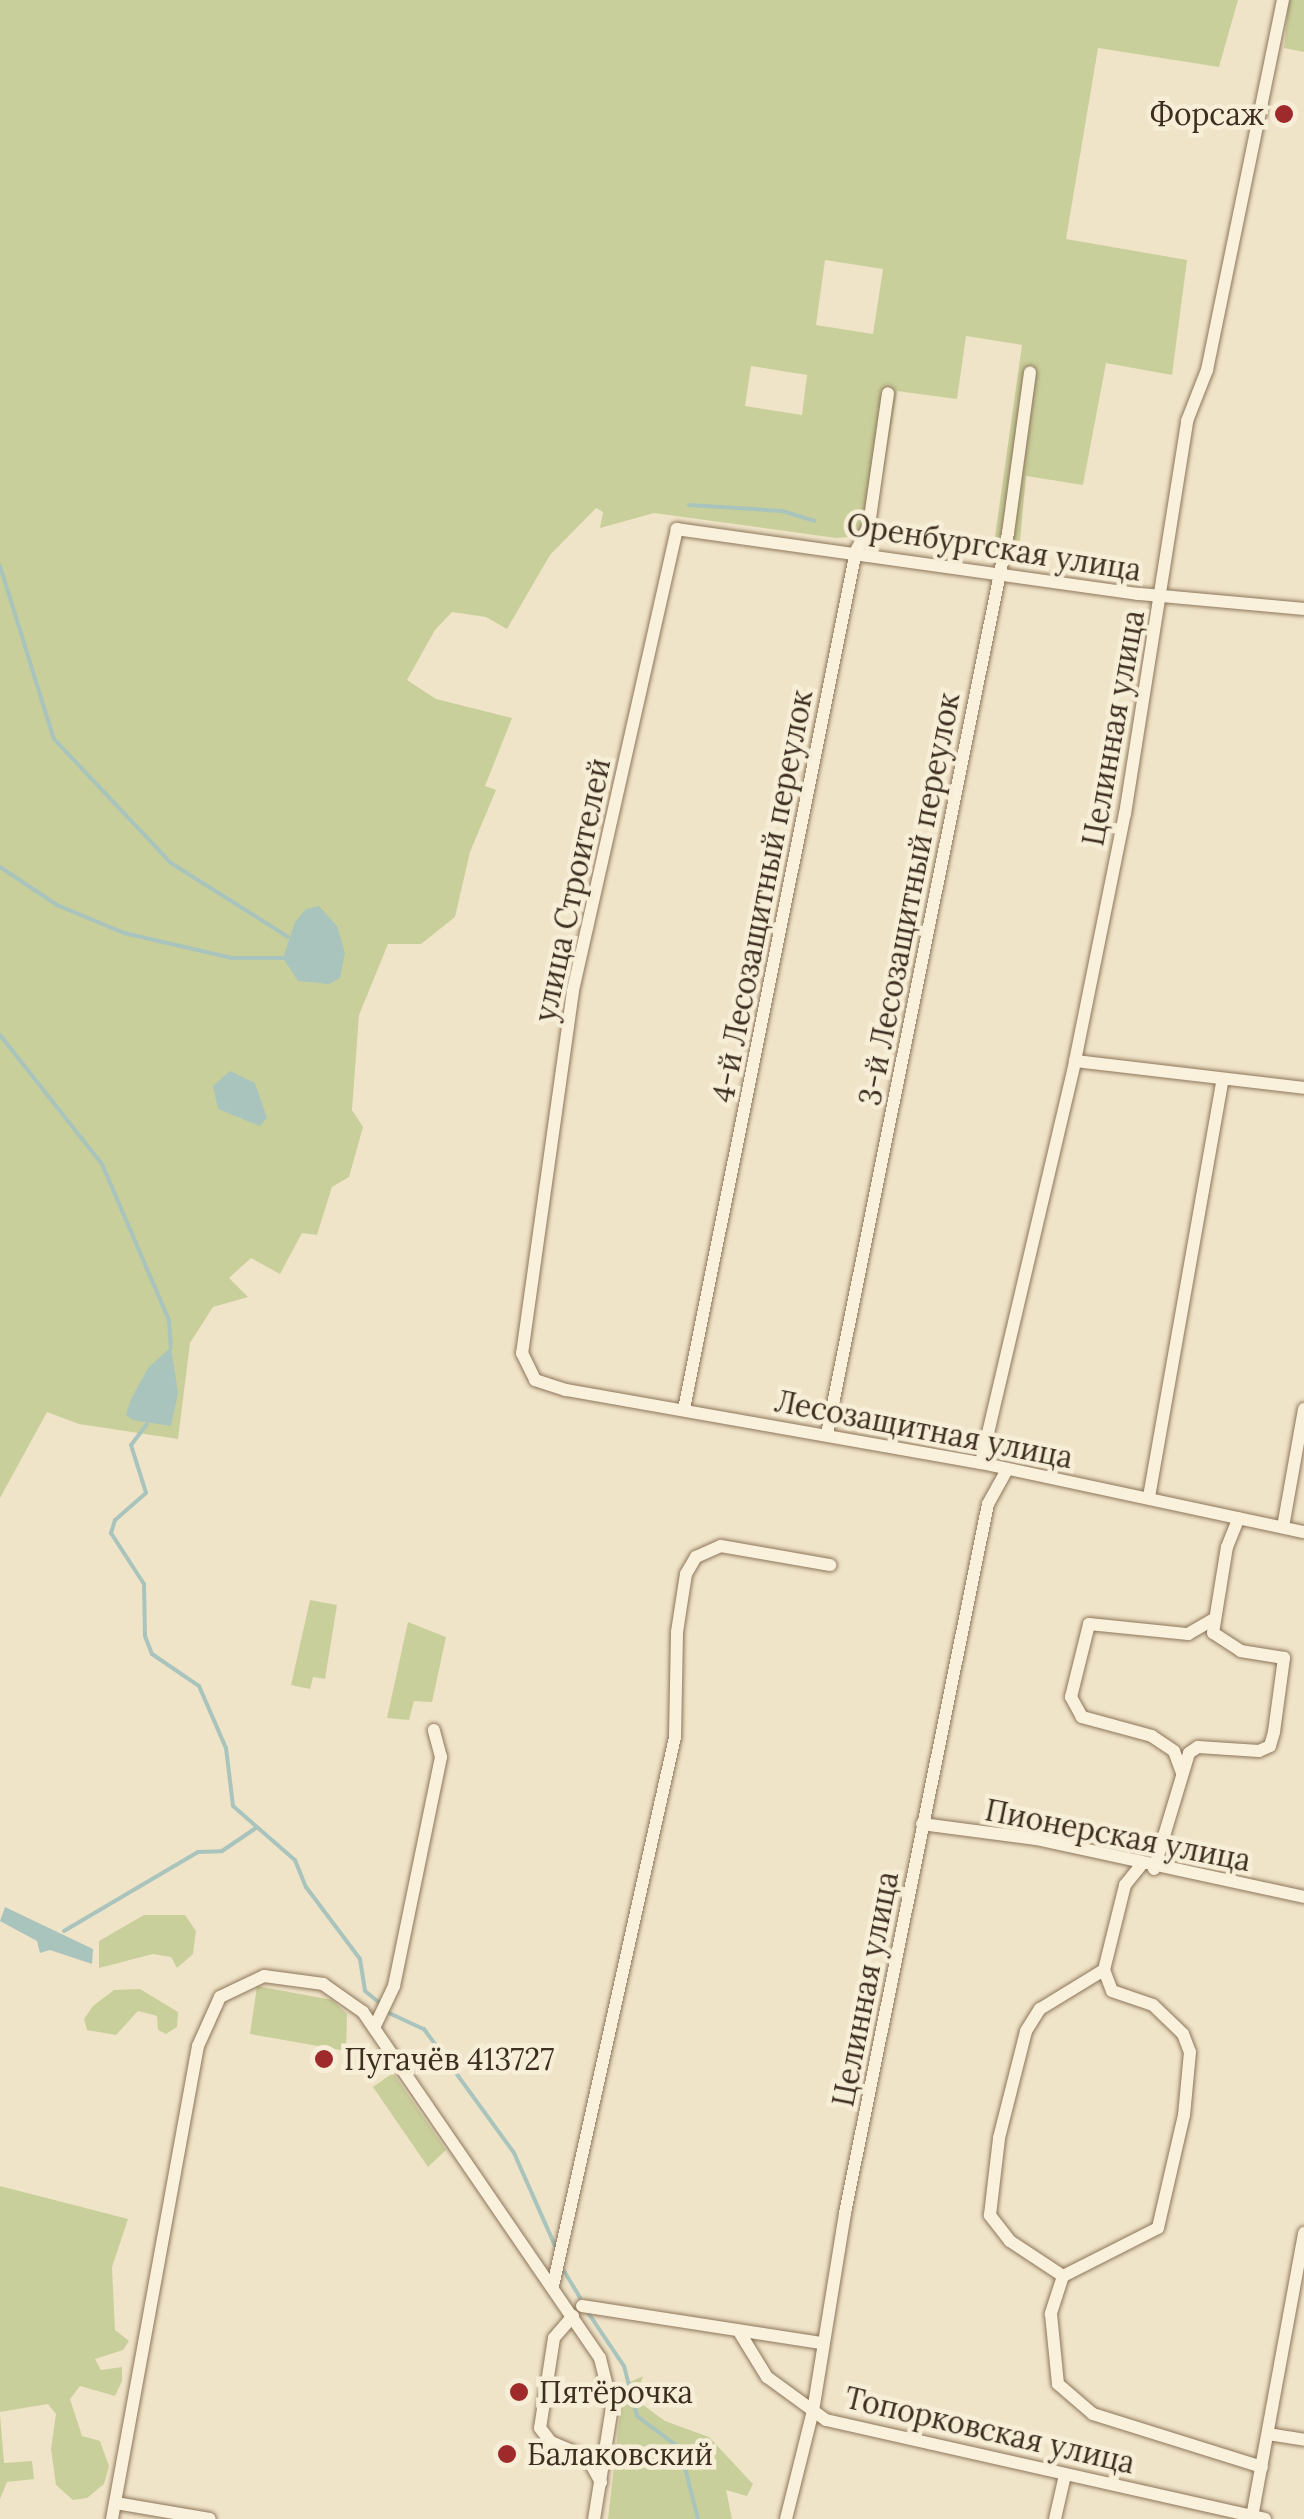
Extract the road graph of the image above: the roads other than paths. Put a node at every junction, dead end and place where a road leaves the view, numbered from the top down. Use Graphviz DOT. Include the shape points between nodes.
graph roads {
  1 [pos="1282,0"];
  2 [pos="1030,373"];
  3 [pos="888,393"];
  4 [pos="676,529"];
  5 [pos="856,550"];
  6 [pos="1000,574"];
  7 [pos="1161,597"];
  8 [pos="1304,599"];
  9 [pos="1303,609"];
  10 [pos="1075,1060"];
  11 [pos="1223,1079"];
  12 [pos="1304,1088"];
  13 [pos="535,1380"];
  14 [pos="684,1409"];
  15 [pos="1304,1409"];
  16 [pos="827,1434"];
  17 [pos="981,1463"];
  18 [pos="1006,1472"];
  19 [pos="1149,1497"];
  20 [pos="1239,1518"];
  21 [pos="1283,1528"];
  22 [pos="1304,1532"];
  23 [pos="830,1564"];
  24 [pos="1212,1620"];
  25 [pos="434,1730"];
  26 [pos="1182,1773"];
  27 [pos="922,1824"];
  28 [pos="1147,1867"];
  29 [pos="1304,1897"];
  30 [pos="1104,1970"];
  31 [pos="374,2028"];
  32 [pos="1304,2233"];
  33 [pos="1063,2276"];
  34 [pos="553,2286"];
  35 [pos="577,2311"];
  36 [pos="740,2333"];
  37 [pos="821,2342"];
  38 [pos="813,2412"];
  39 [pos="1268,2434"];
  40 [pos="1304,2440"];
  41 [pos="1262,2467"];
  42 [pos="1065,2474"];
  43 [pos="601,2482"];
  44 [pos="116,2503"];
  45 [pos="1257,2516"];
  46 [pos="112,2519"];
  47 [pos="210,2519"];
  48 [pos="594,2519"];
  49 [pos="786,2519"];
  50 [pos="1055,2519"];
  1 -- 7 [label="street, Целинная улица" via="1207,370 1187,421"];
  2 -- 6 [label="street, 3-й Лесозащитный переулок"];
  3 -- 5 [label="street, 4-й Лесозащитный переулок" via="868,525"];
  4 -- 5 [label="street, Оренбургская улица"];
  4 -- 13 [label="street, улица Строителей" via="572,991 566,1072 522,1330 522,1353"];
  5 -- 6 [label="street, Оренбургская улица"];
  5 -- 14 [label="street, 4-й Лесозащитный переулок"];
  6 -- 7 [label="street, Оренбургская улица"];
  6 -- 16 [label="street, 3-й Лесозащитный переулок"];
  7 -- 9 [label="street, Оренбургская улица"];
  7 -- 10 [label="street, Целинная улица"];
  8 -- 9 [label="street"];
  10 -- 11 [label="street"];
  10 -- 17 [label="street, Целинная улица"];
  11 -- 12 [label="street"];
  11 -- 19 [label="street"];
  13 -- 14 [label="street, Лесозащитная улица"];
  14 -- 16 [label="street, Лесозащитная улица"];
  15 -- 21 [label="street"];
  16 -- 17 [label="street, Лесозащитная улица"];
  17 -- 18 [label="street, Лесозащитная улица"];
  18 -- 19 [label="street, Лесозащитная улица"];
  18 -- 27 [label="street, Целинная улица" via="988,1504"];
  19 -- 20 [label="street, Лесозащитная улица"];
  20 -- 21 [label="street, Лесозащитная улица"];
  20 -- 24 [label="street"];
  21 -- 22 [label="street, Лесозащитная улица"];
  23 -- 34 [label="street" via="721,1546 696,1557 686,1574 677,1632 675,1736"];
  24 -- 26 [label="street" via="1220,1642 1284,1658 1274,1732 1270,1746 1258,1752 1198,1747"];
  24 -- 26 [label="street" via="1188,1634 1090,1624 1071,1698 1082,1717 1152,1736 1174,1752"];
  25 -- 31 [label="street" via="441,1757 394,1986"];
  26 -- 28 [label="street"];
  27 -- 28 [label="street, Пионерская улица" via="1036,1839"];
  27 -- 37 [label="street, Целинная улица"];
  28 -- 29 [label="street, Пионерская улица"];
  28 -- 30 [label="street" via="1125,1885"];
  30 -- 33 [label="street" via="1040,2010 1026,2031 999,2138 990,2215 1010,2241"];
  30 -- 33 [label="street" via="1112,1991 1153,2005 1183,2034 1190,2052 1184,2115 1158,2228"];
  31 -- 34 [label="street"];
  31 -- 44 [label="street" via="349,1998 323,1984 264,1976 220,1997 206,2019"];
  32 -- 39 [label="street"];
  33 -- 41 [label="street" via="1051,2314 1052,2360 1067,2397 1093,2414"];
  34 -- 35 [label="street"];
  35 -- 36 [label="street"];
  35 -- 43 [label="street" via="609,2383"];
  35 -- 43 [label="street" via="554,2338 540,2428 543,2437 588,2457"];
  36 -- 37 [label="street"];
  36 -- 38 [label="street, Топорковская улица" via="767,2377"];
  37 -- 38 [label="street, Целинная улица"];
  38 -- 42 [label="street, Топорковская улица" via="850,2428"];
  38 -- 49 [label="street, Целинная улица"];
  39 -- 40 [label="street"];
  39 -- 41 [label="street"];
  41 -- 45 [label="street"];
  42 -- 45 [label="street, Топорковская улица"];
  42 -- 50 [label="street"];
  43 -- 48 [label="street"];
  44 -- 46 [label="street"];
  44 -- 47 [label="street"];
}
